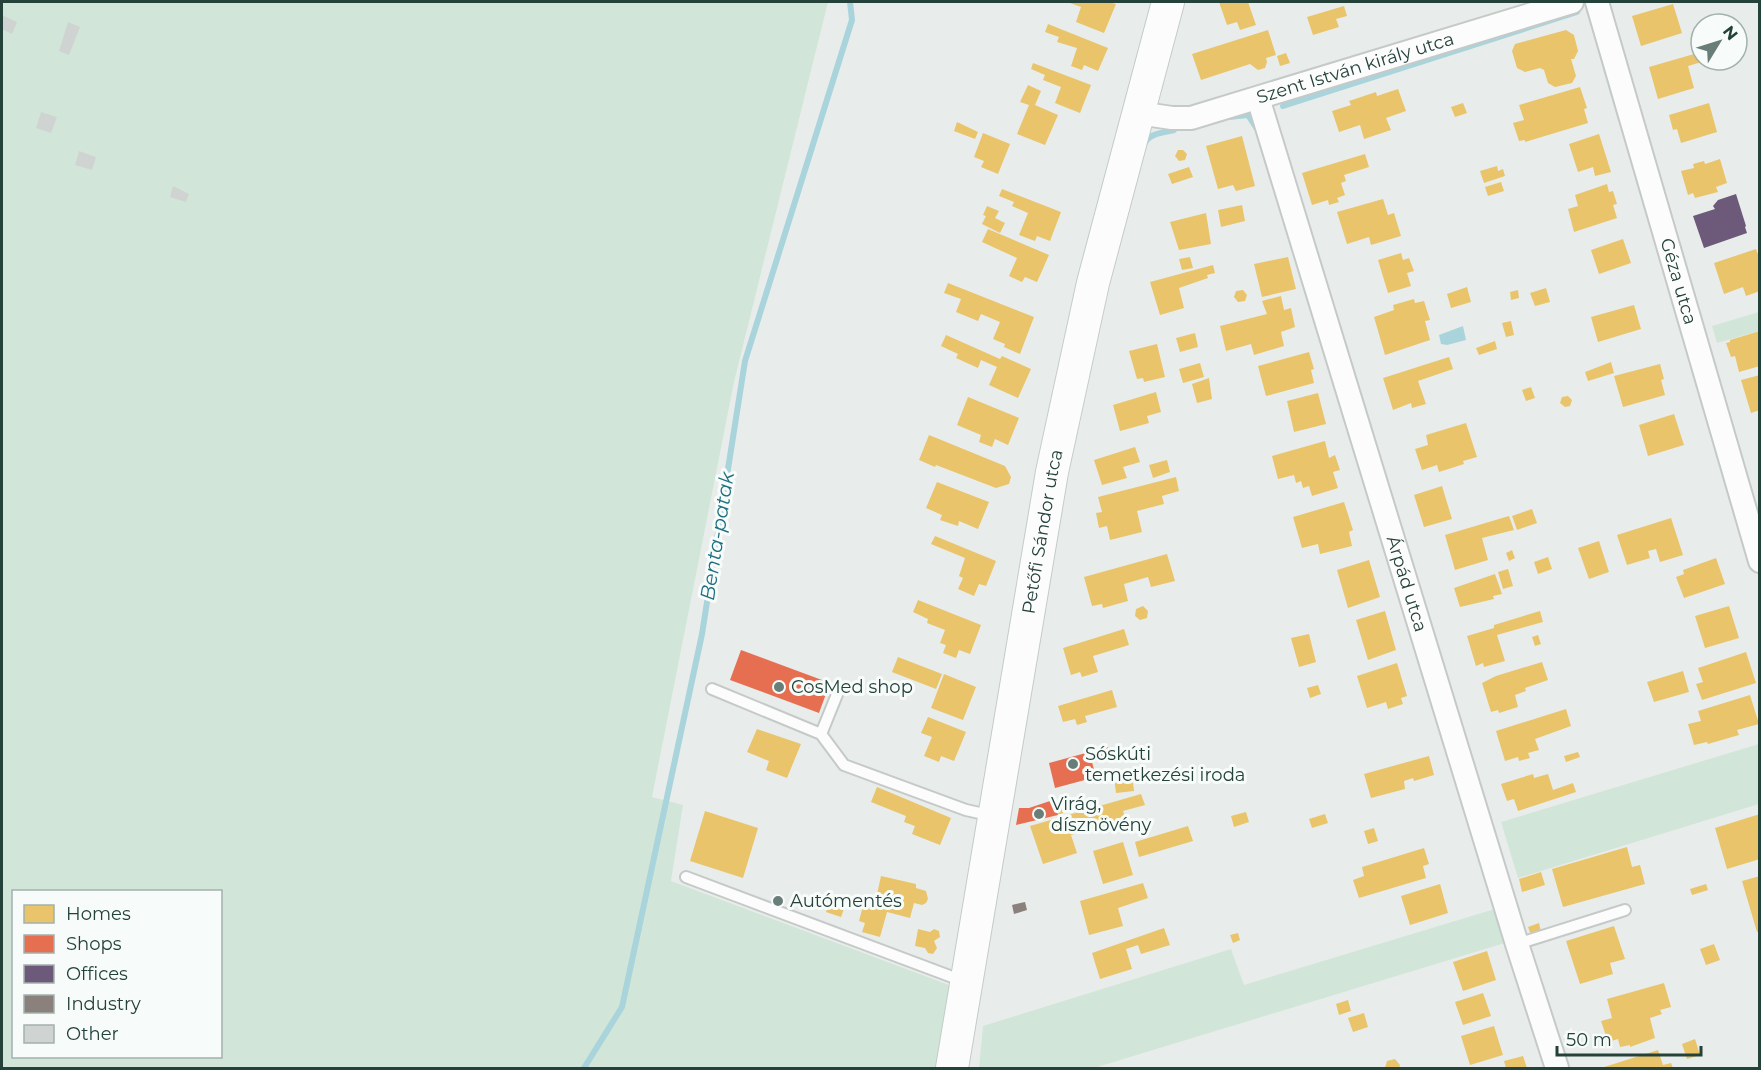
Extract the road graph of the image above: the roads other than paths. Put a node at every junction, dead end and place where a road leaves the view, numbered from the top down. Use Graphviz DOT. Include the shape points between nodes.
graph roads {
  1 [pos="1168,2"];
  2 [pos="1572,2"];
  3 [pos="1597,2"];
  4 [pos="1258,98"];
  5 [pos="1138,113"];
  6 [pos="1760,561"];
  7 [pos="712,689"];
  8 [pos="838,692"];
  9 [pos="821,734"];
  10 [pos="994,816"];
  11 [pos="686,877"];
  12 [pos="1625,910"];
  13 [pos="1517,944"];
  14 [pos="966,982"];
  15 [pos="952,1068"];
  16 [pos="1557,1068"];
  1 -- 5 [label="main road, Petőfi Sándor utca"];
  2 -- 4 [label="street, Szent István király utca"];
  3 -- 6 [label="street, Géza utca"];
  4 -- 5 [label="street, Szent István király utca" via="1183,119"];
  4 -- 13 [label="street, Árpád utca"];
  5 -- 10 [label="main road, Petőfi Sándor utca" via="1071,377"];
  7 -- 9 [label="lane"];
  8 -- 9 [label="lane"];
  9 -- 10 [label="lane" via="844,765 966,810"];
  10 -- 14 [label="main road, Petőfi Sándor utca"];
  11 -- 14 [label="lane"];
  12 -- 13 [label="lane"];
  13 -- 16 [label="street, Árpád utca"];
  14 -- 15 [label="main road, Petőfi Sándor utca"];
}
